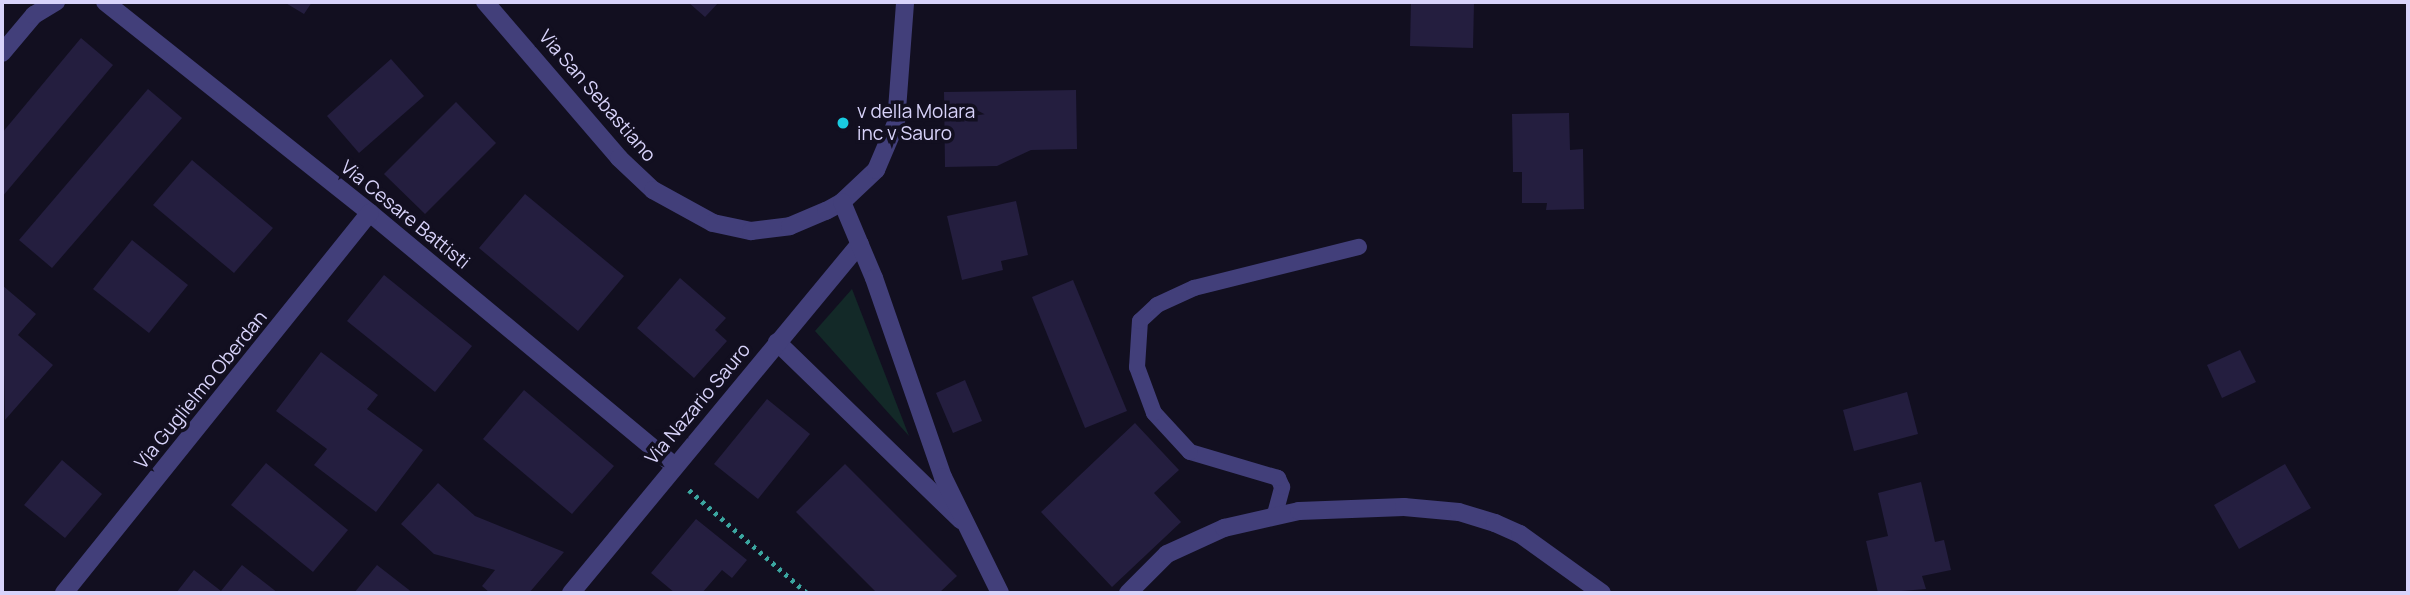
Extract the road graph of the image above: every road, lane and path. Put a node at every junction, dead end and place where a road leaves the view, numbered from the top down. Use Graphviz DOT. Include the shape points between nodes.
graph roads {
  1 [pos="56,2"];
  2 [pos="105,2"];
  3 [pos="485,2"];
  4 [pos="905,2"];
  5 [pos="2,53"];
  6 [pos="842,202"];
  7 [pos="370,213"];
  8 [pos="860,244"];
  9 [pos="1359,247"];
  10 [pos="777,342"];
  11 [pos="671,468"];
  12 [pos="1275,514"];
  13 [pos="961,520"];
  14 [pos="64,593"];
  15 [pos="571,593"];
  16 [pos="807,593"];
  17 [pos="1000,593"];
  18 [pos="1128,593"];
  19 [pos="1602,593"];
  1 -- 5 [label="street" via="34,15"];
  2 -- 7 [label="street, Via Cesare Battisti"];
  3 -- 6 [label="street, Via San Sebastiano" via="619,158 673,203 713,223 751,231 790,226"];
  4 -- 6 [label="street, Via San Sebastiano" via="893,135 876,170"];
  6 -- 8 [label="street"];
  7 -- 11 [label="street, Via Cesare Battisti"];
  7 -- 14 [label="street, Via Guglielmo Oberdan"];
  8 -- 10 [label="street, Via Nazario Sauro"];
  8 -- 13 [label="street"];
  9 -- 12 [label="lane" via="1194,288 1147,311 1140,321 1137,367 1154,413 1190,452 1278,478 1282,487"];
  10 -- 11 [label="street, Via Nazario Sauro"];
  10 -- 13 [label="street"];
  11 -- 15 [label="street, Via Nazario Sauro"];
  11 -- 16 [label="path"];
  12 -- 18 [label="street" via="1208,533 1180,547"];
  12 -- 19 [label="street" via="1404,507 1472,515 1520,534"];
  13 -- 17 [label="street"];
}
